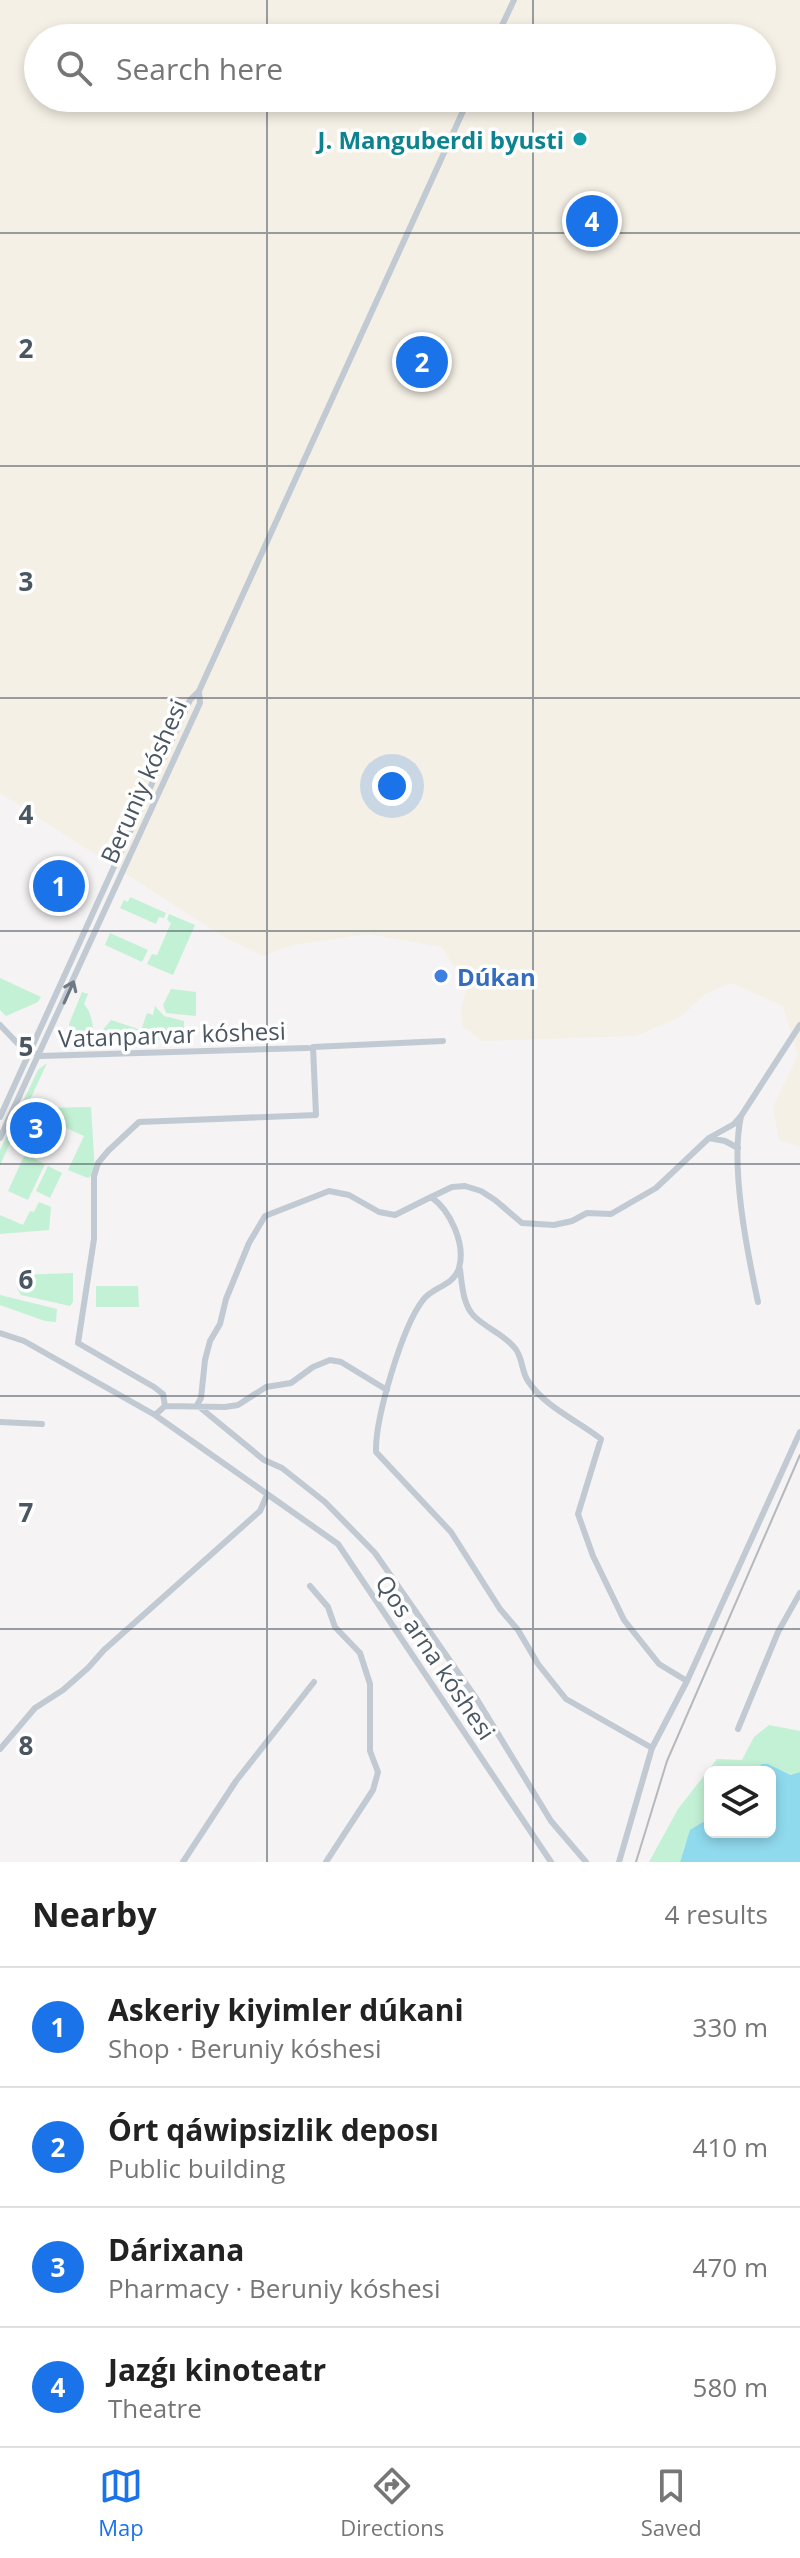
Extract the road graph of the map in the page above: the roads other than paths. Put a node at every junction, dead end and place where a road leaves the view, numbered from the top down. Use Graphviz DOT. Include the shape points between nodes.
graph roads {
  1 [pos="514,0"];
  2 [pos="503,24"];
  3 [pos="463,112"];
  4 [pos="199,691"];
  5 [pos="145,800"];
  6 [pos="153,804"];
  7 [pos="0,1025"];
  8 [pos="800,1025"];
  9 [pos="443,1041"];
  10 [pos="310,1048"];
  11 [pos="31,1052"];
  12 [pos="40,1056"];
  13 [pos="741,1116"];
  14 [pos="0,1117"];
  15 [pos="0,1138"];
  16 [pos="709,1138"];
  17 [pos="738,1148"];
  18 [pos="431,1197"];
  19 [pos="459,1267"];
  20 [pos="758,1302"];
  21 [pos="0,1333"];
  22 [pos="387,1390"];
  23 [pos="197,1405"];
  24 [pos="165,1406"];
  25 [pos="155,1415"];
  26 [pos="0,1422"];
  27 [pos="42,1424"];
  28 [pos="800,1432"];
  29 [pos="267,1495"];
  30 [pos="310,1586"];
  31 [pos="800,1593"];
  32 [pos="687,1681"];
  33 [pos="314,1682"];
  34 [pos="738,1729"];
  35 [pos="652,1748"];
  36 [pos="0,1749"];
  37 [pos="183,1862"];
  38 [pos="326,1862"];
  39 [pos="551,1862"];
  40 [pos="586,1862"];
  41 [pos="619,1862"];
  1 -- 2 [label="street"];
  3 -- 4 [label="street"];
  4 -- 5 [label="street, Beruniy kóshesi" via="190,700"];
  4 -- 6 [label="street, Beruniy kóshesi" via="200,703"];
  5 -- 6 [label="street"];
  5 -- 11 [label="street, Beruniy kóshesi"];
  12 -- 6 [label="street, Beruniy kóshesi, one-way"];
  7 -- 11 [label="street, Vatanparvar kóshesi"];
  8 -- 13 [label="street"];
  9 -- 10 [label="street, Vatanparvar kóshesi"];
  10 -- 12 [label="street, Vatanparvar kóshesi"];
  10 -- 24 [label="street" via="316,1115 139,1122 98,1163 94,1239 78,1343 154,1387 163,1394"];
  11 -- 12 [label="street, Vatanparvar kóshesi"];
  11 -- 14 [label="street, Beruniy kóshesi"];
  12 -- 15 [label="street, Beruniy kóshesi"];
  13 -- 16 [label="street"];
  13 -- 17 [label="street"];
  16 -- 17 [label="street"];
  16 -- 18 [label="street" via="656,1188 611,1214 587,1213 554,1225 522,1223 495,1200 465,1186"];
  17 -- 20 [label="street"];
  18 -- 19 [label="street" via="448,1214"];
  18 -- 23 [label="street" via="395,1215 329,1191 265,1216 210,1341"];
  19 -- 22 [label="street" via="451,1282 424,1298"];
  19 -- 32 [label="street" via="473,1316 518,1350 527,1380 547,1401 601,1439 578,1514 624,1620 659,1664"];
  21 -- 25 [label="street, Qos arna kóshesi" via="24,1341"];
  22 -- 23 [label="street" via="330,1360 238,1405"];
  22 -- 35 [label="street" via="376,1452 451,1532 566,1699"];
  23 -- 24 [label="street"];
  23 -- 40 [label="street" via="325,1502 375,1553 478,1701 551,1821"];
  24 -- 25 [label="street"];
  25 -- 29 [label="street, Qos arna kóshesi"];
  26 -- 27 [label="street"];
  28 -- 32 [label="street"];
  29 -- 36 [label="street" via="260,1511 63,1690 35,1708"];
  29 -- 39 [label="street, Qos arna kóshesi" via="338,1544"];
  30 -- 38 [label="street" via="328,1607 335,1627 360,1653 370,1684 370,1751 378,1772 373,1790"];
  31 -- 34 [label="street"];
  32 -- 35 [label="street"];
  33 -- 37 [label="street" via="236,1781"];
  35 -- 41 [label="street"];
}
